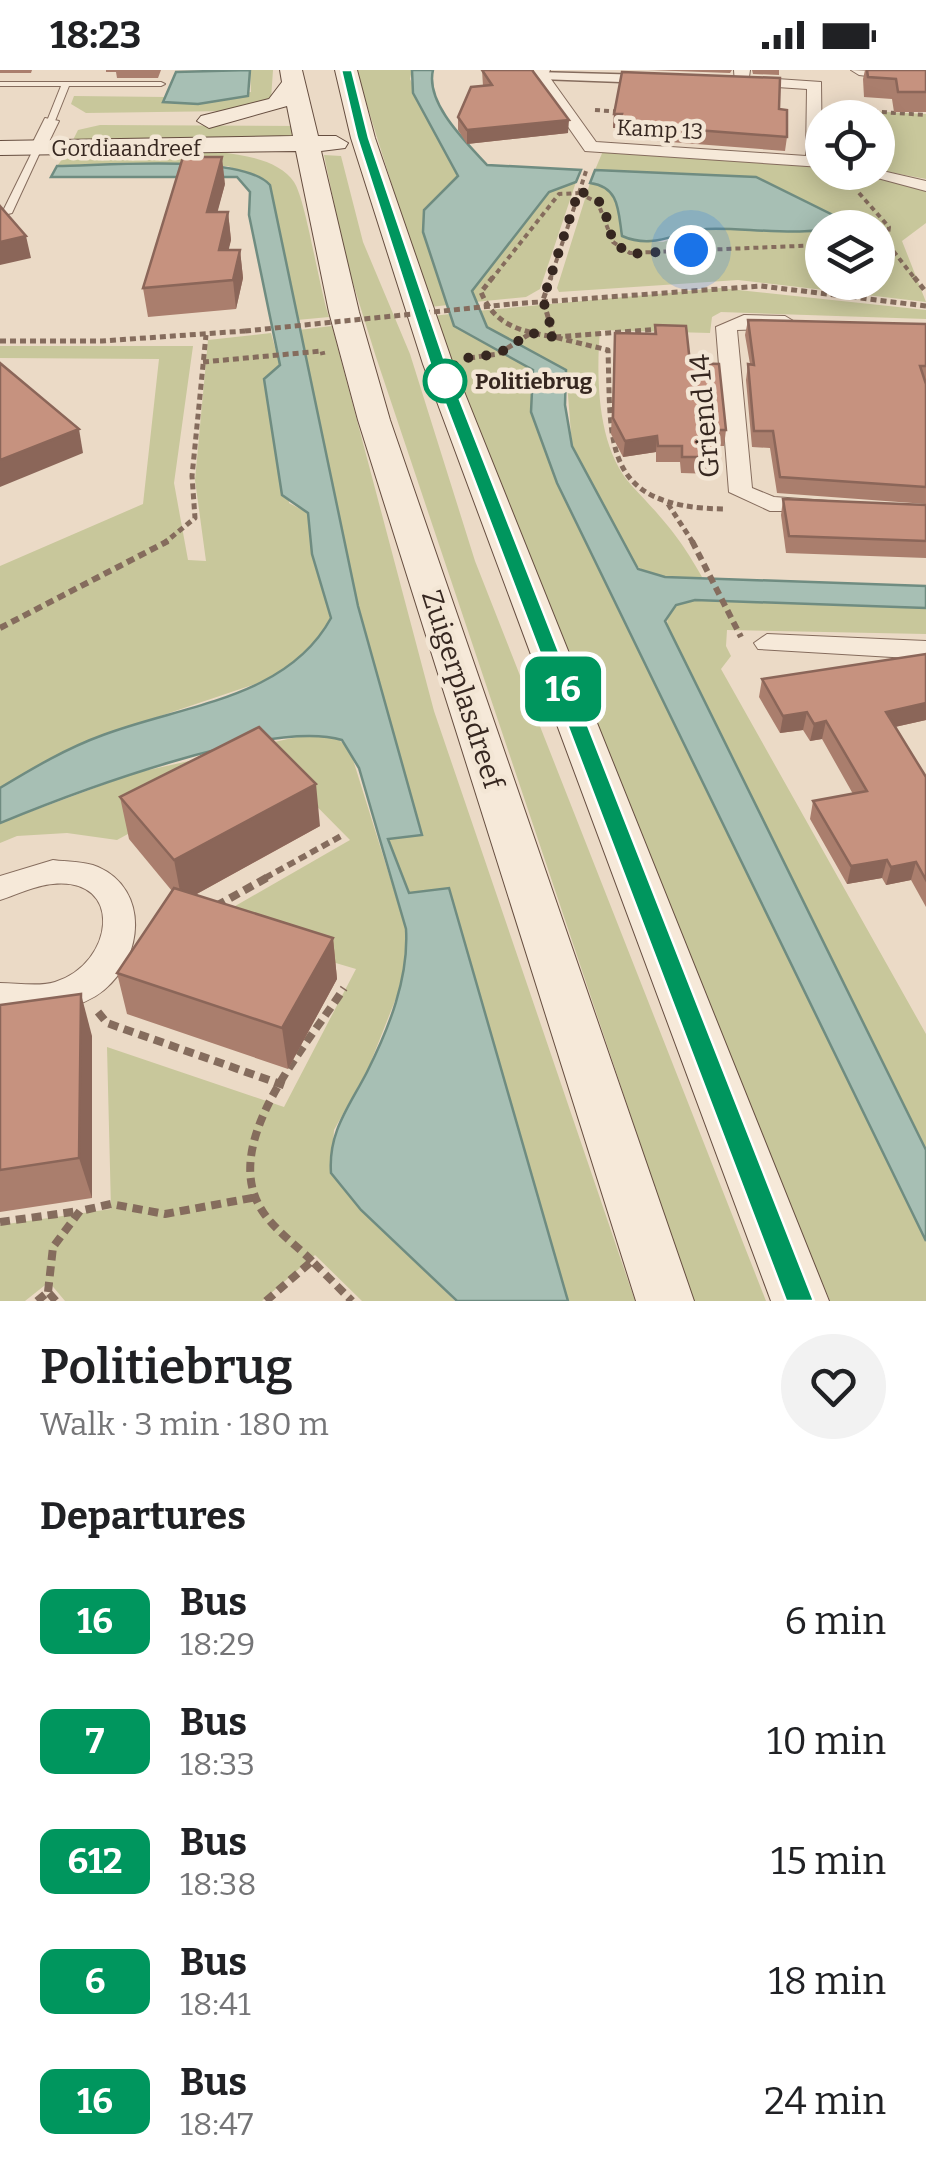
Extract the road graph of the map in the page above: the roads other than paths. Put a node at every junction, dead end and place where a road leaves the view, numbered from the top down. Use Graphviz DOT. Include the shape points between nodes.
graph roads {
  1 [pos="346,70"];
  2 [pos="859,70"];
  3 [pos="541,72"];
  4 [pos="292,77"];
  5 [pos="736,77"];
  6 [pos="672,78"];
  7 [pos="926,78"];
  8 [pos="0,84"];
  9 [pos="66,84"];
  10 [pos="161,84"];
  11 [pos="816,100"];
  12 [pos="60,120"];
  13 [pos="17,121"];
  14 [pos="130,121"];
  15 [pos="209,122"];
  16 [pos="361,132"];
  17 [pos="216,147"];
  18 [pos="0,148"];
  19 [pos="38,148"];
  20 [pos="309,151"];
  21 [pos="805,160"];
  22 [pos="895,182"];
  23 [pos="926,186"];
  24 [pos="7,213"];
  25 [pos="799,323"];
  26 [pos="839,507"];
  27 [pos="766,643"];
  28 [pos="926,650"];
  29 [pos="0,888"];
  30 [pos="0,997"];
  31 [pos="665,1301"];
  32 [pos="800,1301"];
  1 -- 16 [label="main road"];
  2 -- 7 [label="street"];
  3 -- 6 [label="street, Kamp 13"];
  3 -- 21 [label="street, Kamp 13" via="591,147"];
  4 -- 15 [label="main road, Gordiaandreef" via="277,104"];
  4 -- 20 [label="main road, Zuigerplasdreef"];
  5 -- 11 [label="street, Kamp 13" via="815,85"];
  8 -- 9 [label="lane"];
  9 -- 10 [label="lane"];
  9 -- 12 [label="lane, Gordiaandreef"];
  12 -- 13 [label="main road, Gordiaandreef"];
  12 -- 19 [label="street, Gordiaandreef"];
  14 -- 15 [label="main road, Gordiaandreef"];
  15 -- 20 [label="main road, Gordiaandreef"];
  16 -- 20 [label="main road, Gordiaandreef"];
  16 -- 32 [label="main road" via="438,364"];
  17 -- 19 [label="main road, Gordiaandreef"];
  17 -- 20 [label="main road, Gordiaandreef"];
  17 -- 20 [label="main road, Gordiaandreef" via="275,160"];
  18 -- 19 [label="main road, Gordiaandreef"];
  19 -- 24 [label="lane"];
  20 -- 31 [label="main road, Zuigerplasdreef" via="374,420"];
  22 -- 23 [label="street"];
  25 -- 26 [label="street, Griend 14" via="744,320 726,327 741,492 770,504"];
  27 -- 28 [label="street"];
  29 -- 30 [label="street" via="55,872 81,875 116,898 124,915 115,955 76,988 24,1001"];
}
